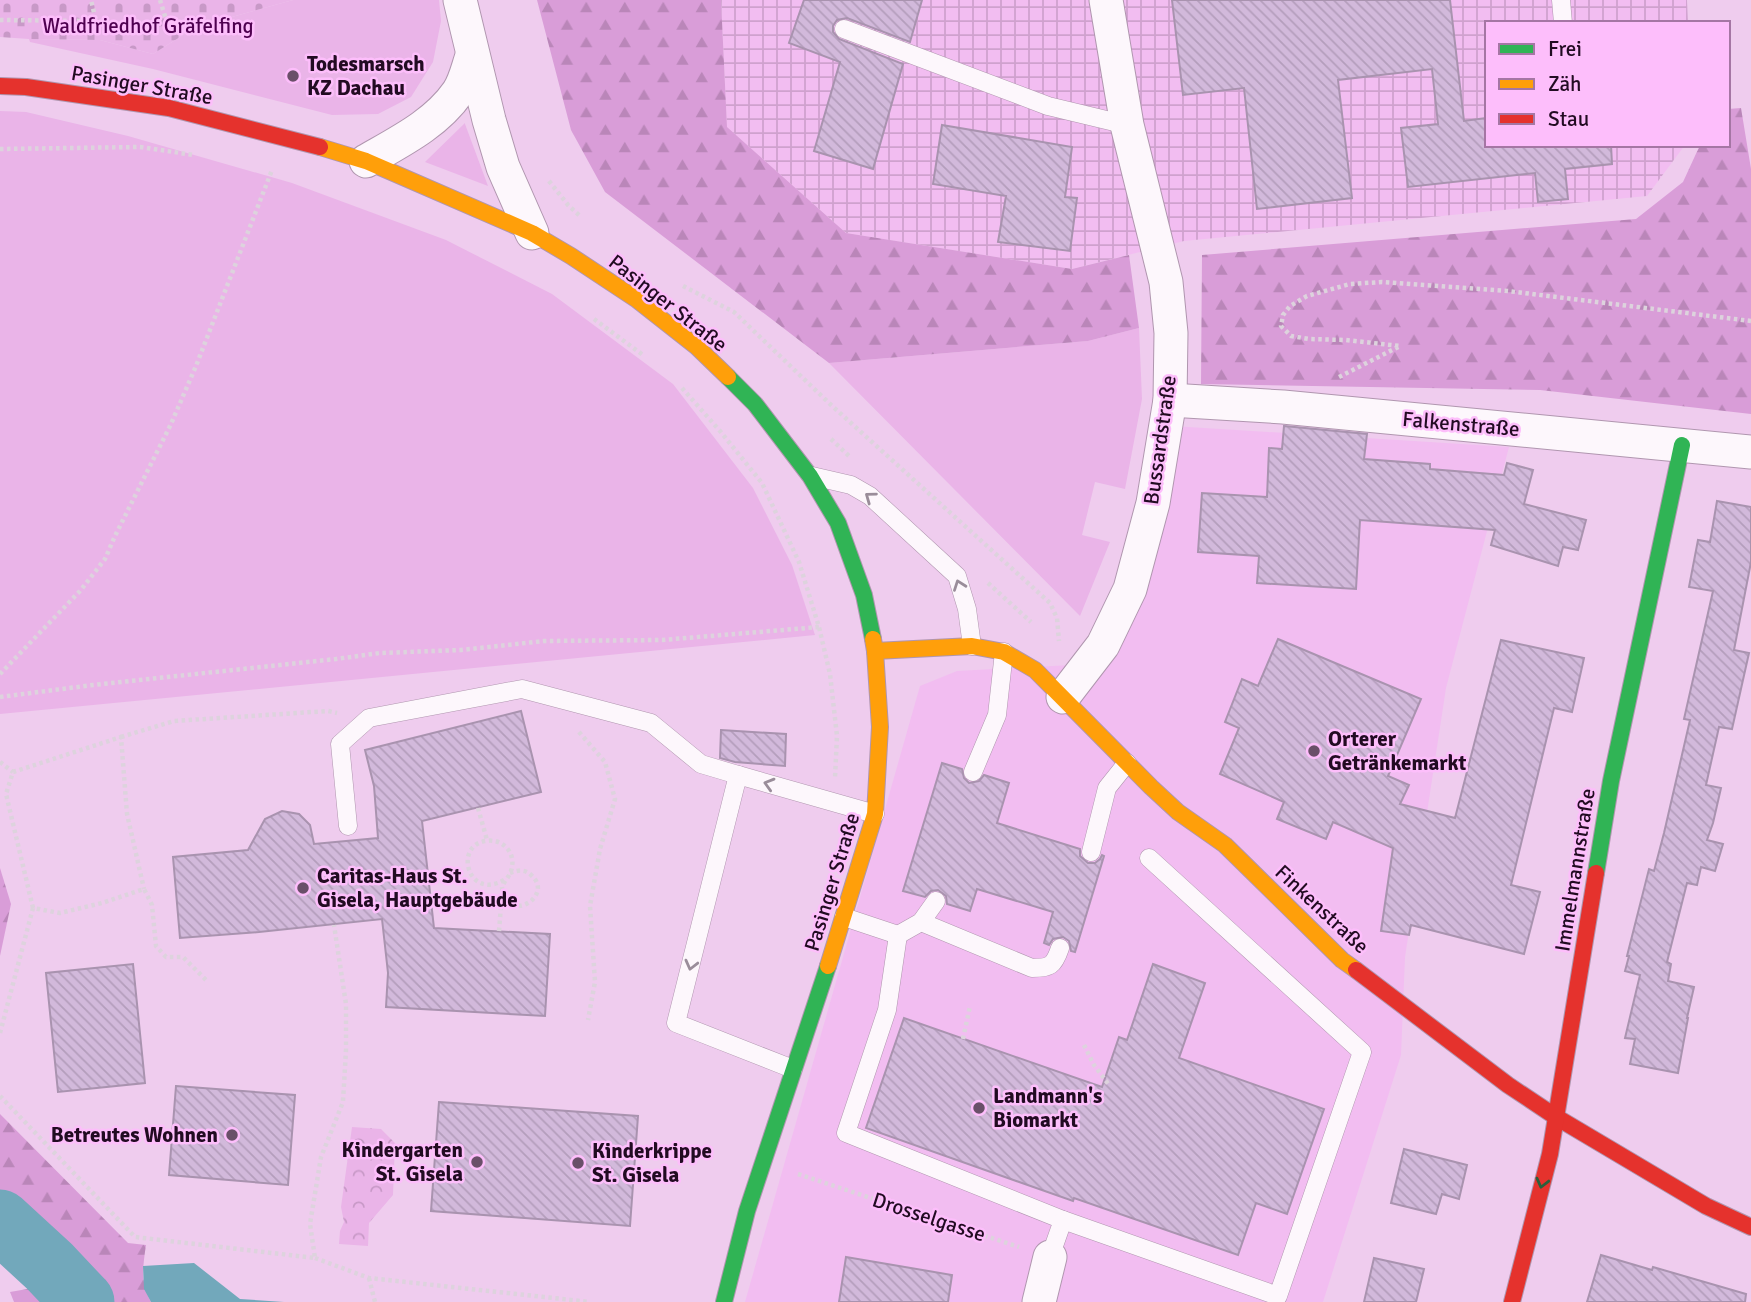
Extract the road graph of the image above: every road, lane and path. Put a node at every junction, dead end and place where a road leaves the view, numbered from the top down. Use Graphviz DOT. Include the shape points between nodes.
graph roads {
  1 [pos="91,0"];
  2 [pos="160,0"];
  3 [pos="460,0"];
  4 [pos="1106,0"];
  5 [pos="1561,0"];
  6 [pos="0,20"];
  7 [pos="1563,21"];
  8 [pos="169,29"];
  9 [pos="844,29"];
  10 [pos="472,56"];
  11 [pos="0,86"];
  12 [pos="1128,125"];
  13 [pos="0,149"];
  14 [pos="203,157"];
  15 [pos="366,161"];
  16 [pos="272,169"];
  17 [pos="547,177"];
  18 [pos="585,220"];
  19 [pos="532,233"];
  20 [pos="679,284"];
  21 [pos="584,312"];
  22 [pos="1751,321"];
  23 [pos="650,360"];
  24 [pos="1328,383"];
  25 [pos="680,386"];
  26 [pos="1170,400"];
  27 [pos="1682,444"];
  28 [pos="1751,452"];
  29 [pos="810,476"];
  30 [pos="1057,618"];
  31 [pos="819,627"];
  32 [pos="972,646"];
  33 [pos="876,651"];
  34 [pos="1003,652"];
  35 [pos="0,674"];
  36 [pos="545,695"];
  37 [pos="0,697"];
  38 [pos="1063,697"];
  39 [pos="369,719"];
  40 [pos="121,737"];
  41 [pos="0,762"];
  42 [pos="1127,762"];
  43 [pos="13,772"];
  44 [pos="973,772"];
  45 [pos="738,775"];
  46 [pos="834,802"];
  47 [pos="478,807"];
  48 [pos="876,814"];
  49 [pos="348,826"];
  50 [pos="487,840"];
  51 [pos="1091,852"];
  52 [pos="1149,858"];
  53 [pos="510,873"];
  54 [pos="504,880"];
  55 [pos="144,889"];
  56 [pos="502,892"];
  57 [pos="936,901"];
  58 [pos="33,908"];
  59 [pos="844,917"];
  60 [pos="921,922"];
  61 [pos="334,925"];
  62 [pos="499,931"];
  63 [pos="898,935"];
  64 [pos="1060,948"];
  65 [pos="208,982"];
  66 [pos="970,1006"];
  67 [pos="588,1020"];
  68 [pos="0,1033"];
  69 [pos="963,1039"];
  70 [pos="1084,1045"];
  71 [pos="793,1069"];
  72 [pos="1109,1086"];
  73 [pos="0,1096"];
  74 [pos="1556,1117"];
  75 [pos="763,1164"];
  76 [pos="1063,1220"];
  77 [pos="1751,1227"];
  78 [pos="1050,1257"];
  79 [pos="315,1258"];
  80 [pos="369,1278"];
  81 [pos="375,1302"];
  82 [pos="590,1302"];
  83 [pos="724,1302"];
  84 [pos="1039,1302"];
  85 [pos="1511,1302"];
  1 -- 6 [label="path" via="96,21"];
  2 -- 8 [label="path"];
  3 -- 10 [label="street"];
  4 -- 12 [label="street, Bussardstraße"];
  5 -- 7 [label="lane"];
  9 -- 12 [label="lane" via="1048,106"];
  10 -- 15 [label="street" via="460,90 434,119"];
  10 -- 19 [label="street" via="503,167"];
  11 -- 15 [label="street, Pasinger Straße" via="169,108"];
  12 -- 26 [label="street, Bussardstraße" via="1166,282"];
  13 -- 14 [label="path" via="140,147"];
  15 -- 19 [label="street, Pasinger Straße"];
  16 -- 35 [label="path" via="181,401 105,559"];
  17 -- 18 [label="path"];
  19 -- 29 [label="street, Pasinger Straße" via="636,299 697,347 755,404"];
  20 -- 30 [label="path" via="734,312 1050,603"];
  21 -- 23 [label="path"];
  22 -- 24 [label="path" via="1508,291 1350,284 1307,296 1290,306 1281,326 1292,336 1309,340 1400,346"];
  25 -- 31 [label="path" via="762,483 799,562"];
  26 -- 27 [label="street, Falkenstraße"];
  26 -- 38 [label="street, Bussardstraße" via="1153,503 1130,589 1103,645"];
  27 -- 28 [label="street, Falkenstraße"];
  27 -- 74 [label="street, Immelmannstraße" via="1611,781"];
  32 -- 29 [label="lane, one-way" via="957,576 870,496 851,485"];
  29 -- 33 [label="street, Pasinger Straße" via="838,523 864,595"];
  31 -- 37 [label="path" via="662,640 544,641 380,653"];
  31 -- 46 [label="path" via="837,736"];
  32 -- 33 [label="street, Finkenstraße"];
  32 -- 34 [label="street, Finkenstraße"];
  33 -- 48 [label="street, Pasinger Straße" via="880,727"];
  34 -- 38 [label="street, Finkenstraße" via="1035,670"];
  34 -- 44 [label="lane" via="997,715"];
  36 -- 39 [label="lane" via="522,689"];
  36 -- 45 [label="lane" via="651,723 701,764"];
  36 -- 67 [label="path" via="605,762 615,799 590,906 595,982"];
  38 -- 42 [label="street, Finkenstraße"];
  39 -- 40 [label="path" via="328,711 174,721"];
  39 -- 49 [label="lane" via="340,744"];
  40 -- 43 [label="path"];
  40 -- 55 [label="path" via="127,814"];
  41 -- 43 [label="path"];
  42 -- 51 [label="lane" via="1107,788"];
  42 -- 74 [label="street, Finkenstraße" via="1178,812 1225,845 1342,960"];
  43 -- 58 [label="path" via="6,794"];
  46 -- 45 [label="lane, one-way"];
  45 -- 71 [label="lane, one-way" via="676,1023"];
  46 -- 48 [label="lane"];
  47 -- 50 [label="path"];
  48 -- 59 [label="street, Pasinger Straße"];
  50 -- 53 [label="path" via="509,850"];
  50 -- 54 [label="path" via="470,852 470,874 482,884"];
  52 -- 76 [label="lane" via="1362,1052 1278,1296"];
  53 -- 54 [label="path"];
  53 -- 56 [label="path" via="522,871 533,876 534,898 526,905 513,905"];
  54 -- 56 [label="path"];
  55 -- 58 [label="path" via="60,913"];
  55 -- 65 [label="path" via="152,905 156,946 166,957 183,957"];
  56 -- 62 [label="path"];
  57 -- 60 [label="lane"];
  58 -- 68 [label="path"];
  59 -- 63 [label="lane"];
  59 -- 71 [label="street, Pasinger Straße"];
  60 -- 63 [label="lane"];
  60 -- 64 [label="lane" via="1032,968 1047,968"];
  61 -- 79 [label="path" via="346,1004 346,1050 343,1102 321,1157 310,1224"];
  63 -- 76 [label="lane" via="887,1010 846,1133"];
  66 -- 69 [label="path"];
  70 -- 72 [label="path"];
  71 -- 75 [label="street, Pasinger Straße"];
  73 -- 79 [label="path" via="135,1237"];
  74 -- 77 [label="street, Finkenstraße" via="1706,1206"];
  74 -- 85 [label="street, Immelmannstraße, one-way"];
  75 -- 78 [label="path, Drosselgasse"];
  75 -- 83 [label="street, Pasinger Straße"];
  76 -- 78 [label="lane"];
  78 -- 84 [label="street"];
  79 -- 80 [label="path"];
  80 -- 81 [label="path"];
  80 -- 82 [label="path"];
}
